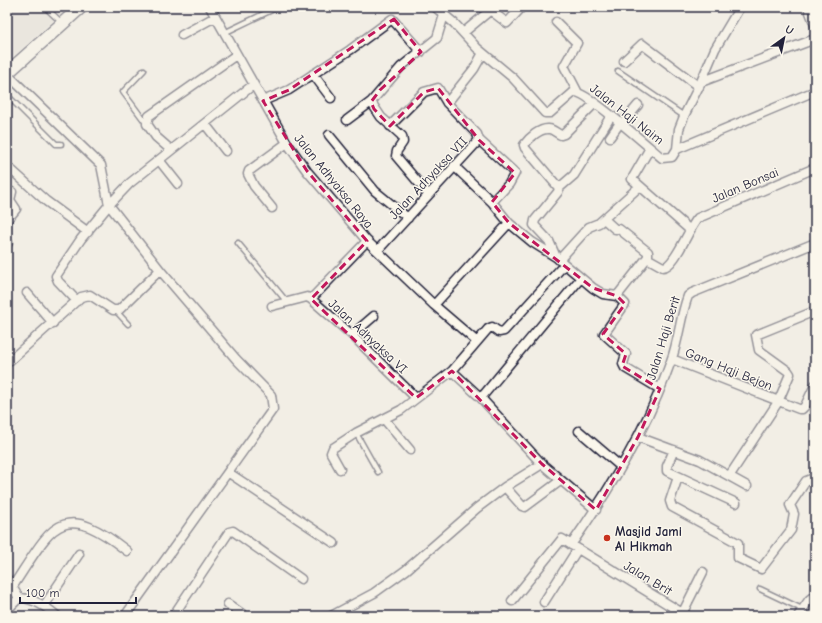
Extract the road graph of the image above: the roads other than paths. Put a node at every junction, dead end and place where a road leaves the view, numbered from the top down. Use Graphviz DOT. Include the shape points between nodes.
graph roads {
  1 [pos="45,7"];
  2 [pos="81,7"];
  3 [pos="210,7"];
  4 [pos="278,7"];
  5 [pos="435,7"];
  6 [pos="522,7"];
  7 [pos="740,7"];
  8 [pos="808,7"];
  9 [pos="492,9"];
  10 [pos="444,14"];
  11 [pos="215,17"];
  12 [pos="556,22"];
  13 [pos="62,24"];
  14 [pos="815,25"];
  15 [pos="224,33"];
  16 [pos="463,33"];
  17 [pos="182,35"];
  18 [pos="815,39"];
  19 [pos="421,52"];
  20 [pos="483,53"];
  21 [pos="236,55"];
  22 [pos="624,61"];
  23 [pos="144,70"];
  24 [pos="618,71"];
  25 [pos="7,74"];
  26 [pos="313,74"];
  27 [pos="700,84"];
  28 [pos="253,85"];
  29 [pos="577,91"];
  30 [pos="815,91"];
  31 [pos="7,95"];
  32 [pos="331,98"];
  33 [pos="263,101"];
  34 [pos="371,102"];
  35 [pos="447,103"];
  36 [pos="595,103"];
  37 [pos="638,105"];
  38 [pos="611,116"];
  39 [pos="684,116"];
  40 [pos="347,120"];
  41 [pos="147,124"];
  42 [pos="205,124"];
  43 [pos="621,124"];
  44 [pos="390,126"];
  45 [pos="329,135"];
  46 [pos="610,137"];
  47 [pos="480,140"];
  48 [pos="287,143"];
  49 [pos="61,144"];
  50 [pos="650,148"];
  51 [pos="678,149"];
  52 [pos="171,150"];
  53 [pos="226,151"];
  54 [pos="158,160"];
  55 [pos="7,166"];
  56 [pos="454,166"];
  57 [pos="815,168"];
  58 [pos="178,184"];
  59 [pos="639,187"];
  60 [pos="558,188"];
  61 [pos="12,192"];
  62 [pos="428,194"];
  63 [pos="492,202"];
  64 [pos="110,205"];
  65 [pos="272,208"];
  66 [pos="408,218"];
  67 [pos="604,219"];
  68 [pos="7,220"];
  69 [pos="508,223"];
  70 [pos="690,230"];
  71 [pos="88,232"];
  72 [pos="367,241"];
  73 [pos="238,243"];
  74 [pos="815,243"];
  75 [pos="378,250"];
  76 [pos="648,257"];
  77 [pos="560,261"];
  78 [pos="160,270"];
  79 [pos="580,279"];
  80 [pos="27,293"];
  81 [pos="617,296"];
  82 [pos="311,299"];
  83 [pos="77,301"];
  84 [pos="287,302"];
  85 [pos="434,305"];
  86 [pos="272,306"];
  87 [pos="116,311"];
  88 [pos="815,311"];
  89 [pos="374,316"];
  90 [pos="52,323"];
  91 [pos="128,324"];
  92 [pos="352,335"];
  93 [pos="476,341"];
  94 [pos="672,359"];
  95 [pos="7,363"];
  96 [pos="452,370"];
  97 [pos="815,385"];
  98 [pos="660,389"];
  99 [pos="416,398"];
  100 [pos="480,398"];
  101 [pos="778,402"];
  102 [pos="384,419"];
  103 [pos="579,431"];
  104 [pos="356,433"];
  105 [pos="638,436"];
  106 [pos="410,450"];
  107 [pos="674,450"];
  108 [pos="542,464"];
  109 [pos="620,466"];
  110 [pos="340,469"];
  111 [pos="378,472"];
  112 [pos="229,473"];
  113 [pos="730,475"];
  114 [pos="678,477"];
  115 [pos="813,480"];
  116 [pos="560,481"];
  117 [pos="747,486"];
  118 [pos="505,487"];
  119 [pos="736,503"];
  120 [pos="596,510"];
  121 [pos="334,543"];
  122 [pos="574,547"];
  123 [pos="127,551"];
  124 [pos="79,554"];
  125 [pos="702,572"];
  126 [pos="7,579"];
  127 [pos="301,579"];
  128 [pos="13,586"];
  129 [pos="760,589"];
  130 [pos="815,595"];
  131 [pos="19,598"];
  132 [pos="512,601"];
  133 [pos="544,602"];
  134 [pos="228,604"];
  135 [pos="44,606"];
  136 [pos="7,610"];
  137 [pos="800,613"];
  138 [pos="685,615"];
  139 [pos="57,616"];
  140 [pos="125,616"];
  141 [pos="173,616"];
  142 [pos="244,616"];
  143 [pos="331,616"];
  1 -- 13 [label="lane"];
  2 -- 13 [label="main road"];
  3 -- 11 [label="street, Jalan Adhyaksa Raya"];
  4 -- 15 [label="lane"];
  5 -- 10 [label="street, Jalan Haji Naim"];
  6 -- 9 [label="street" via="507,23"];
  7 -- 27 [label="street" via="718,43"];
  8 -- 14 [label="street"];
  9 -- 16 [label="street"];
  10 -- 16 [label="street, Jalan Haji Naim"];
  10 -- 19 [label="street" via="437,38"];
  11 -- 15 [label="street, Jalan Adhyaksa Raya"];
  11 -- 17 [label="street"];
  12 -- 29 [label="street" via="577,43 564,66"];
  13 -- 25 [label="main road"];
  15 -- 21 [label="street, Jalan Adhyaksa Raya"];
  16 -- 20 [label="street, Jalan Haji Naim"];
  18 -- 27 [label="street"];
  19 -- 26 [label="street" via="392,19"];
  19 -- 34 [label="street" via="401,67"];
  20 -- 29 [label="street, Jalan Haji Naim" via="513,78 547,114"];
  20 -- 35 [label="street" via="474,69"];
  21 -- 28 [label="street, Jalan Adhyaksa Raya"];
  21 -- 41 [label="street" via="153,112"];
  22 -- 27 [label="street" via="642,44"];
  23 -- 41 [label="lane" via="123,92"];
  24 -- 39 [label="lane"];
  25 -- 64 [label="street" via="101,165"];
  26 -- 32 [label="street"];
  26 -- 33 [label="street" via="289,90"];
  27 -- 39 [label="street"];
  28 -- 33 [label="street, Jalan Adhyaksa Raya"];
  28 -- 42 [label="street"];
  29 -- 36 [label="street, Jalan Haji Naim"];
  30 -- 51 [label="street, Jalan Haji Naim"];
  31 -- 49 [label="lane" via="56,144"];
  33 -- 48 [label="street, Jalan Adhyaksa Raya"];
  34 -- 40 [label="street"];
  34 -- 44 [label="street"];
  35 -- 44 [label="street" via="436,87 424,92"];
  35 -- 47 [label="street"];
  36 -- 38 [label="street, Jalan Haji Naim"];
  36 -- 60 [label="street" via="564,134 545,130 534,135 524,145"];
  37 -- 43 [label="street"];
  38 -- 43 [label="street, Jalan Haji Naim"];
  38 -- 60 [label="street" via="574,175"];
  39 -- 51 [label="street" via="679,129"];
  41 -- 52 [label="street" via="156,137"];
  42 -- 52 [label="street"];
  42 -- 53 [label="street"];
  43 -- 46 [label="street"];
  43 -- 50 [label="street, Jalan Haji Naim"];
  44 -- 62 [label="street" via="404,139 397,150 397,159"];
  45 -- 66 [label="street" via="375,191"];
  47 -- 56 [label="street, Jalan Adhyaksa VII"];
  47 -- 63 [label="street" via="515,173 509,184"];
  48 -- 65 [label="street" via="248,174 254,186"];
  48 -- 72 [label="street, Jalan Adhyaksa Raya" via="307,171"];
  50 -- 51 [label="street, Jalan Haji Naim" via="662,158 672,157"];
  50 -- 59 [label="street" via="632,179"];
  52 -- 54 [label="street"];
  54 -- 58 [label="street"];
  54 -- 64 [label="street" via="122,190"];
  55 -- 71 [label="street" via="46,201"];
  56 -- 62 [label="street, Jalan Adhyaksa VII"];
  56 -- 63 [label="street"];
  57 -- 70 [label="street, Jalan Bonsai" via="701,216"];
  59 -- 67 [label="street"];
  59 -- 70 [label="street"];
  60 -- 77 [label="street" via="558,192 534,224 549,241"];
  61 -- 68 [label="street" via="10,200 16,208"];
  62 -- 66 [label="street, Jalan Adhyaksa VII"];
  63 -- 69 [label="street"];
  64 -- 71 [label="street"];
  64 -- 78 [label="street"];
  66 -- 75 [label="street, Jalan Adhyaksa VII"];
  67 -- 76 [label="street" via="648,252"];
  67 -- 77 [label="street" via="589,227"];
  69 -- 77 [label="street"];
  69 -- 85 [label="street"];
  70 -- 76 [label="street, Jalan Bonsai" via="667,267"];
  71 -- 83 [label="street" via="56,276"];
  72 -- 75 [label="street, Jalan Adhyaksa Raya"];
  72 -- 82 [label="street, Jalan Adhyaksa VI"];
  73 -- 84 [label="lane"];
  74 -- 94 [label="street, Jalan Haji Berit" via="692,292 686,301"];
  75 -- 85 [label="street, Jalan Adhyaksa Raya"];
  76 -- 81 [label="street"];
  77 -- 79 [label="street"];
  77 -- 93 [label="street" via="504,331 499,332 492,327"];
  78 -- 87 [label="street"];
  78 -- 112 [label="street" via="236,359 271,395 273,409"];
  79 -- 81 [label="street" via="603,294"];
  79 -- 100 [label="street"];
  80 -- 90 [label="street"];
  81 -- 98 [label="street" via="625,304 604,334 626,354 623,364 625,368"];
  82 -- 84 [label="street" via="307,297"];
  82 -- 92 [label="street, Jalan Adhyaksa VI"];
  83 -- 87 [label="street" via="90,295"];
  83 -- 90 [label="street"];
  84 -- 86 [label="street"];
  85 -- 93 [label="street, Jalan Adhyaksa Raya"];
  87 -- 91 [label="lane"];
  88 -- 101 [label="street" via="757,333 755,337 762,353 790,372"];
  89 -- 92 [label="street"];
  90 -- 95 [label="street"];
  92 -- 99 [label="street, Jalan Adhyaksa VI"];
  93 -- 96 [label="street"];
  94 -- 98 [label="street, Jalan Haji Berit"];
  94 -- 101 [label="street, Gang Hqji Bejon"];
  96 -- 99 [label="street"];
  96 -- 100 [label="street"];
  97 -- 101 [label="street, Gang Hqji Bejon" via="802,410"];
  98 -- 105 [label="street, Jalan Haji Berit"];
  99 -- 102 [label="street"];
  100 -- 108 [label="street"];
  101 -- 113 [label="street"];
  102 -- 104 [label="street"];
  102 -- 106 [label="street"];
  103 -- 109 [label="street"];
  104 -- 110 [label="street" via="331,449"];
  104 -- 111 [label="lane"];
  105 -- 107 [label="street"];
  105 -- 109 [label="street, Jalan Haji Berit"];
  107 -- 113 [label="street"];
  107 -- 114 [label="street" via="666,469"];
  108 -- 116 [label="street"];
  108 -- 118 [label="street"];
  109 -- 120 [label="street, Jalan Haji Berit"];
  112 -- 121 [label="street"];
  112 -- 140 [label="street"];
  113 -- 117 [label="street"];
  114 -- 115 [label="street" via="670,504 672,507 738,543 738,558 761,569 790,530 794,514 790,505 806,481"];
  114 -- 119 [label="street"];
  116 -- 118 [label="street" via="526,507 522,506"];
  116 -- 120 [label="street"];
  118 -- 143 [label="street" via="472,512 406,570 374,593"];
  120 -- 122 [label="street, Jalan Haji Berit"];
  122 -- 132 [label="street" via="561,540"];
  122 -- 133 [label="street, Jalan Haji Berit"];
  122 -- 138 [label="street, Jalan Brit"];
  123 -- 128 [label="street" via="94,528 82,523 63,523 39,546"];
  124 -- 135 [label="street"];
  125 -- 138 [label="street"];
  126 -- 128 [label="street"];
  127 -- 141 [label="street" via="233,531 229,532"];
  128 -- 131 [label="street"];
  129 -- 137 [label="lane"];
  130 -- 137 [label="street"];
  131 -- 135 [label="street" via="27,598"];
  131 -- 136 [label="street"];
  134 -- 142 [label="street"];
  135 -- 139 [label="street"];
}
